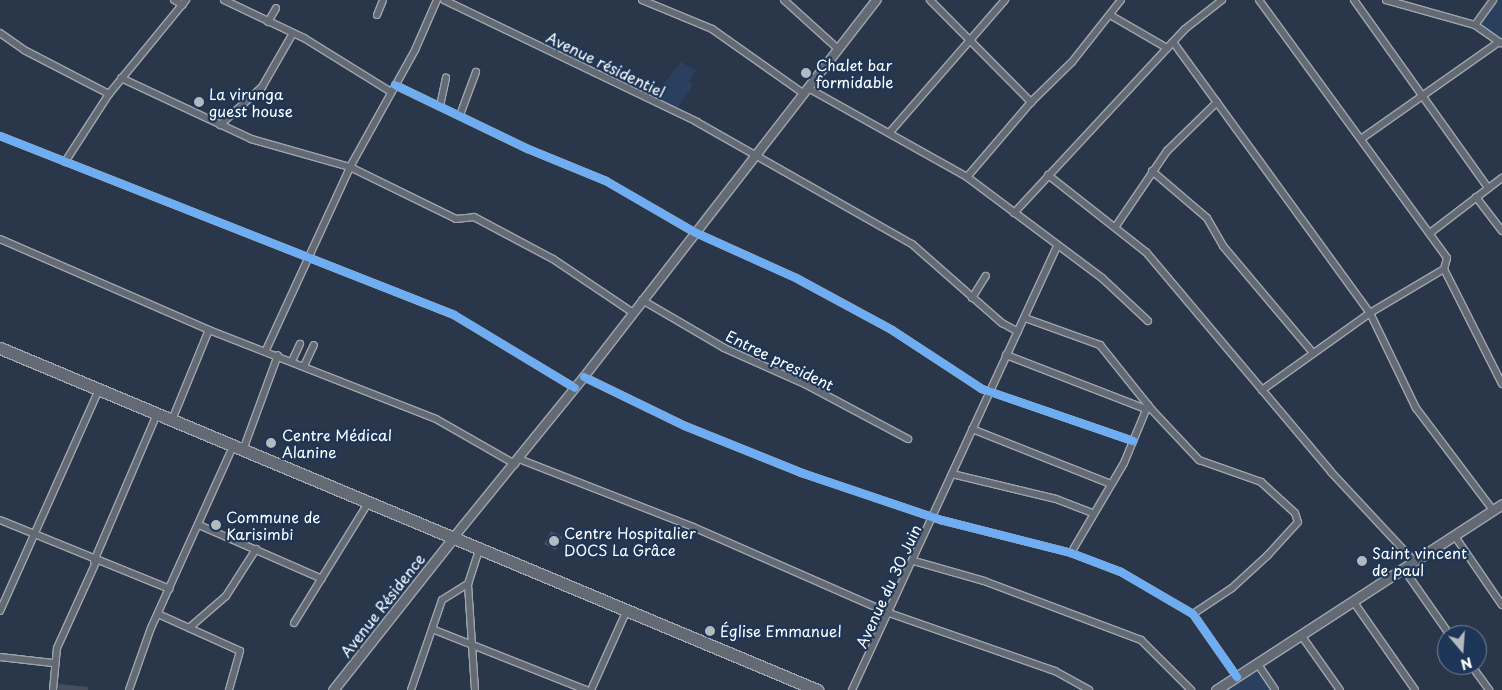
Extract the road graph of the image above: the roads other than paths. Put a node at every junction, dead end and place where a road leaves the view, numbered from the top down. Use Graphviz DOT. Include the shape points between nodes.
graph roads {
  1 [pos="174,0"];
  2 [pos="224,0"];
  3 [pos="383,0"];
  4 [pos="437,0"];
  5 [pos="444,0"];
  6 [pos="642,0"];
  7 [pos="784,0"];
  8 [pos="876,0"];
  9 [pos="930,0"];
  10 [pos="1005,0"];
  11 [pos="1121,0"];
  12 [pos="1222,0"];
  13 [pos="1259,0"];
  14 [pos="1354,0"];
  15 [pos="1386,0"];
  16 [pos="1493,0"];
  17 [pos="185,2"];
  18 [pos="276,8"];
  19 [pos="1110,14"];
  20 [pos="377,15"];
  21 [pos="268,22"];
  22 [pos="1475,25"];
  23 [pos="0,33"];
  24 [pos="293,33"];
  25 [pos="968,41"];
  26 [pos="1173,42"];
  27 [pos="1501,43"];
  28 [pos="1167,48"];
  29 [pos="838,49"];
  30 [pos="476,72"];
  31 [pos="122,78"];
  32 [pos="446,78"];
  33 [pos="396,85"];
  34 [pos="806,91"];
  35 [pos="391,92"];
  36 [pos="109,94"];
  37 [pos="1424,96"];
  38 [pos="1031,102"];
  39 [pos="1217,102"];
  40 [pos="440,106"];
  41 [pos="460,115"];
  42 [pos="220,125"];
  43 [pos="891,131"];
  44 [pos="0,136"];
  45 [pos="1361,139"];
  46 [pos="754,157"];
  47 [pos="65,162"];
  48 [pos="350,167"];
  49 [pos="1152,171"];
  50 [pos="1048,175"];
  51 [pos="967,176"];
  52 [pos="1502,178"];
  53 [pos="1488,188"];
  54 [pos="1476,197"];
  55 [pos="1014,213"];
  56 [pos="1116,226"];
  57 [pos="1502,231"];
  58 [pos="694,232"];
  59 [pos="1430,233"];
  60 [pos="0,239"];
  61 [pos="1057,246"];
  62 [pos="308,258"];
  63 [pos="1444,268"];
  64 [pos="986,276"];
  65 [pos="972,298"];
  66 [pos="642,300"];
  67 [pos="632,312"];
  68 [pos="1370,314"];
  69 [pos="1025,318"];
  70 [pos="1148,322"];
  71 [pos="209,330"];
  72 [pos="1018,332"];
  73 [pos="300,344"];
  74 [pos="314,345"];
  75 [pos="0,348"];
  76 [pos="266,350"];
  77 [pos="1314,353"];
  78 [pos="278,355"];
  79 [pos="1006,355"];
  80 [pos="292,360"];
  81 [pos="304,366"];
  82 [pos="584,377"];
  83 [pos="1502,384"];
  84 [pos="575,388"];
  85 [pos="99,390"];
  86 [pos="1262,390"];
  87 [pos="988,391"];
  88 [pos="1147,407"];
  89 [pos="157,414"];
  90 [pos="172,420"];
  91 [pos="972,429"];
  92 [pos="908,439"];
  93 [pos="1133,441"];
  94 [pos="238,448"];
  95 [pos="517,462"];
  96 [pos="952,474"];
  97 [pos="1111,484"];
  98 [pos="368,503"];
  99 [pos="1502,504"];
  100 [pos="1493,510"];
  101 [pos="1092,513"];
  102 [pos="933,517"];
  103 [pos="0,520"];
  104 [pos="199,525"];
  105 [pos="1454,535"];
  106 [pos="34,536"];
  107 [pos="454,537"];
  108 [pos="480,548"];
  109 [pos="256,549"];
  110 [pos="1071,554"];
  111 [pos="95,561"];
  112 [pos="914,561"];
  113 [pos="1414,561"];
  114 [pos="1403,568"];
  115 [pos="322,578"];
  116 [pos="468,584"];
  117 [pos="170,589"];
  118 [pos="3,597"];
  119 [pos="1353,601"];
  120 [pos="1502,605"];
  121 [pos="0,611"];
  122 [pos="626,612"];
  123 [pos="889,613"];
  124 [pos="158,614"];
  125 [pos="1193,614"];
  126 [pos="294,622"];
  127 [pos="1443,625"];
  128 [pos="189,628"];
  129 [pos="432,629"];
  130 [pos="1301,635"];
  131 [pos="474,643"];
  132 [pos="0,657"];
  133 [pos="53,663"];
  134 [pos="1258,663"];
  135 [pos="1478,675"];
  136 [pos="1237,677"];
  137 [pos="810,688"];
  138 [pos="53,690"];
  139 [pos="129,690"];
  140 [pos="230,690"];
  141 [pos="333,690"];
  142 [pos="411,690"];
  143 [pos="475,690"];
  144 [pos="586,690"];
  145 [pos="591,690"];
  146 [pos="852,690"];
  147 [pos="1089,690"];
  148 [pos="1191,690"];
  149 [pos="1216,690"];
  150 [pos="1275,690"];
  151 [pos="1340,690"];
  152 [pos="1415,690"];
  153 [pos="1489,690"];
  1 -- 17 [label="street"];
  2 -- 21 [label="street"];
  3 -- 20 [label="street"];
  4 -- 33 [label="street"];
  5 -- 46 [label="street, Avenue résidentiel" via="697,122"];
  6 -- 34 [label="street" via="712,29"];
  7 -- 29 [label="street"];
  8 -- 29 [label="street"];
  9 -- 25 [label="street"];
  10 -- 25 [label="street"];
  11 -- 19 [label="street"];
  12 -- 26 [label="street"];
  13 -- 45 [label="street"];
  14 -- 37 [label="street"];
  15 -- 22 [label="street"];
  16 -- 22 [label="street"];
  17 -- 31 [label="street"];
  18 -- 21 [label="street"];
  19 -- 28 [label="street"];
  19 -- 38 [label="street" via="1072,62"];
  21 -- 24 [label="street"];
  22 -- 27 [label="street"];
  23 -- 36 [label="street" via="24,50"];
  24 -- 35 [label="street"];
  24 -- 42 [label="street" via="262,87"];
  25 -- 38 [label="street"];
  25 -- 43 [label="street"];
  26 -- 28 [label="street"];
  26 -- 39 [label="street"];
  27 -- 37 [label="street"];
  28 -- 50 [label="street"];
  29 -- 34 [label="street"];
  30 -- 41 [label="street"];
  31 -- 36 [label="street"];
  31 -- 42 [label="street"];
  32 -- 40 [label="street"];
  33 -- 35 [label="street"];
  33 -- 40 [label="street"];
  34 -- 43 [label="street"];
  34 -- 46 [label="street"];
  35 -- 48 [label="street"];
  36 -- 47 [label="street"];
  37 -- 45 [label="street"];
  37 -- 53 [label="street"];
  38 -- 51 [label="street"];
  39 -- 49 [label="street"];
  39 -- 68 [label="street"];
  40 -- 41 [label="street"];
  41 -- 58 [label="street" via="528,149 606,181"];
  42 -- 48 [label="street" via="251,139"];
  43 -- 51 [label="street"];
  44 -- 47 [label="street"];
  45 -- 59 [label="street"];
  46 -- 58 [label="street"];
  46 -- 65 [label="street, Avenue résidentiel" via="912,244"];
  47 -- 62 [label="street"];
  48 -- 62 [label="street"];
  48 -- 67 [label="street" via="456,220 472,216 486,223 553,259"];
  49 -- 56 [label="street"];
  49 -- 77 [label="street" via="1201,212 1222,246"];
  50 -- 55 [label="street"];
  50 -- 56 [label="street"];
  51 -- 55 [label="street"];
  52 -- 53 [label="street"];
  53 -- 54 [label="street"];
  54 -- 57 [label="street"];
  54 -- 59 [label="street"];
  55 -- 61 [label="street"];
  56 -- 86 [label="street" via="1160,268"];
  58 -- 66 [label="street"];
  58 -- 87 [label="street" via="822,291"];
  59 -- 63 [label="street" via="1448,258"];
  60 -- 71 [label="street"];
  61 -- 69 [label="street, Avenue du 30 Juin"];
  61 -- 70 [label="street" via="1109,283"];
  62 -- 76 [label="street"];
  62 -- 84 [label="street" via="463,319"];
  63 -- 68 [label="street"];
  63 -- 83 [label="street"];
  64 -- 65 [label="street"];
  65 -- 72 [label="street, Avenue résidentiel"];
  66 -- 67 [label="street"];
  66 -- 92 [label="street, Entree president" via="724,348 805,384"];
  67 -- 82 [label="street"];
  68 -- 77 [label="street"];
  68 -- 100 [label="street" via="1416,408"];
  69 -- 72 [label="street, Avenue du 30 Juin"];
  69 -- 88 [label="street" via="1100,345"];
  71 -- 76 [label="street"];
  71 -- 90 [label="street"];
  72 -- 79 [label="street, Avenue du 30 Juin"];
  73 -- 80 [label="street"];
  74 -- 81 [label="street"];
  75 -- 85 [label="highway"];
  76 -- 78 [label="street"];
  77 -- 86 [label="street"];
  78 -- 80 [label="street"];
  78 -- 94 [label="street"];
  79 -- 87 [label="street, Avenue du 30 Juin"];
  79 -- 88 [label="street"];
  80 -- 81 [label="street"];
  81 -- 95 [label="street" via="436,419"];
  82 -- 84 [label="street"];
  82 -- 102 [label="street" via="685,426 802,473"];
  84 -- 95 [label="street"];
  85 -- 89 [label="highway"];
  85 -- 106 [label="street"];
  86 -- 113 [label="street"];
  87 -- 91 [label="street, Avenue du 30 Juin"];
  87 -- 93 [label="street"];
  88 -- 93 [label="street"];
  88 -- 125 [label="street" via="1199,460 1261,482 1298,517 1298,522 1246,577"];
  89 -- 90 [label="highway"];
  89 -- 111 [label="street"];
  90 -- 94 [label="highway"];
  91 -- 96 [label="street, Avenue du 30 Juin"];
  91 -- 97 [label="street"];
  93 -- 97 [label="street"];
  94 -- 98 [label="highway"];
  94 -- 104 [label="street"];
  95 -- 107 [label="street"];
  95 -- 123 [label="street" via="684,524"];
  96 -- 101 [label="street" via="1056,500"];
  96 -- 102 [label="street, Avenue du 30 Juin"];
  97 -- 101 [label="street"];
  98 -- 107 [label="highway"];
  98 -- 115 [label="street"];
  99 -- 100 [label="main road"];
  100 -- 105 [label="main road"];
  101 -- 110 [label="street"];
  102 -- 110 [label="street"];
  102 -- 112 [label="street, Avenue du 30 Juin"];
  103 -- 106 [label="street"];
  104 -- 109 [label="street"];
  104 -- 117 [label="street"];
  105 -- 113 [label="main road"];
  105 -- 120 [label="street"];
  106 -- 111 [label="street"];
  106 -- 118 [label="street"];
  107 -- 108 [label="highway"];
  107 -- 141 [label="main road, Avenue Résidence"];
  108 -- 116 [label="street"];
  108 -- 122 [label="highway"];
  109 -- 115 [label="street"];
  109 -- 128 [label="street" via="226,596"];
  110 -- 125 [label="street" via="1122,572"];
  111 -- 117 [label="street"];
  111 -- 133 [label="street"];
  112 -- 123 [label="street, Avenue du 30 Juin"];
  112 -- 148 [label="street" via="984,581 1141,640"];
  113 -- 114 [label="main road"];
  114 -- 119 [label="main road"];
  114 -- 127 [label="street"];
  115 -- 126 [label="street"];
  116 -- 129 [label="street" via="442,600"];
  116 -- 131 [label="street"];
  117 -- 124 [label="street"];
  118 -- 121 [label="street"];
  119 -- 130 [label="main road"];
  119 -- 152 [label="street"];
  122 -- 137 [label="highway"];
  122 -- 145 [label="street"];
  123 -- 146 [label="street, Avenue du 30 Juin"];
  123 -- 147 [label="street" via="1055,671"];
  124 -- 128 [label="street"];
  124 -- 139 [label="street"];
  125 -- 136 [label="street"];
  128 -- 140 [label="street" via="241,652"];
  129 -- 131 [label="street"];
  129 -- 142 [label="street"];
  130 -- 134 [label="main road"];
  130 -- 151 [label="street"];
  131 -- 143 [label="street"];
  131 -- 144 [label="street"];
  132 -- 133 [label="street"];
  133 -- 138 [label="street"];
  134 -- 136 [label="main road"];
  134 -- 150 [label="street"];
  135 -- 153 [label="street"];
  136 -- 149 [label="main road"];
}
